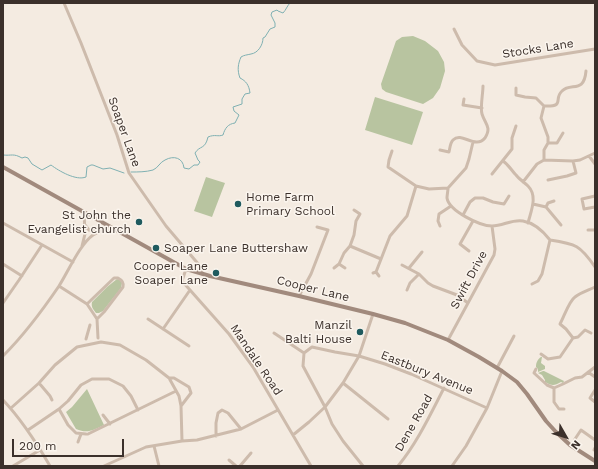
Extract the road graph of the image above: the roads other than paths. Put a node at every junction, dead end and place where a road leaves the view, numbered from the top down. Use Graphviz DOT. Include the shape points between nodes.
graph roads {
  1 [pos="64,3"];
  2 [pos="454,29"];
  3 [pos="595,49"];
  4 [pos="586,72"];
  5 [pos="483,86"];
  6 [pos="516,88"];
  7 [pos="464,99"];
  8 [pos="544,106"];
  9 [pos="482,108"];
  10 [pos="516,126"];
  11 [pos="563,133"];
  12 [pos="472,142"];
  13 [pos="548,143"];
  14 [pos="440,150"];
  15 [pos="392,151"];
  16 [pos="595,153"];
  17 [pos="589,156"];
  18 [pos="544,160"];
  19 [pos="503,161"];
  20 [pos="573,161"];
  21 [pos="595,164"];
  22 [pos="3,167"];
  23 [pos="388,167"];
  24 [pos="384,169"];
  25 [pos="492,174"];
  26 [pos="548,180"];
  27 [pos="523,182"];
  28 [pos="416,186"];
  29 [pos="448,188"];
  30 [pos="509,196"];
  31 [pos="595,196"];
  32 [pos="554,201"];
  33 [pos="533,204"];
  34 [pos="451,206"];
  35 [pos="546,207"];
  36 [pos="595,208"];
  37 [pos="354,210"];
  38 [pos="84,212"];
  39 [pos="463,215"];
  40 [pos="473,221"];
  41 [pos="3,223"];
  42 [pos="528,223"];
  43 [pos="85,225"];
  44 [pos="561,225"];
  45 [pos="440,226"];
  46 [pos="492,226"];
  47 [pos="318,227"];
  48 [pos="114,229"];
  49 [pos="588,230"];
  50 [pos="595,230"];
  51 [pos="102,231"];
  52 [pos="550,240"];
  53 [pos="42,245"];
  54 [pos="350,246"];
  55 [pos="82,248"];
  56 [pos="469,251"];
  57 [pos="422,252"];
  58 [pos="381,259"];
  59 [pos="73,262"];
  60 [pos="3,264"];
  61 [pos="339,264"];
  62 [pos="402,265"];
  63 [pos="595,267"];
  64 [pos="334,268"];
  65 [pos="345,268"];
  66 [pos="410,268"];
  67 [pos="186,269"];
  68 [pos="202,274"];
  69 [pos="419,274"];
  70 [pos="22,276"];
  71 [pos="379,276"];
  72 [pos="538,281"];
  73 [pos="532,284"];
  74 [pos="540,284"];
  75 [pos="59,286"];
  76 [pos="595,287"];
  77 [pos="190,290"];
  78 [pos="408,290"];
  79 [pos="299,296"];
  80 [pos="468,302"];
  81 [pos="3,303"];
  82 [pos="87,304"];
  83 [pos="373,314"];
  84 [pos="97,319"];
  85 [pos="148,319"];
  86 [pos="90,325"];
  87 [pos="163,329"];
  88 [pos="88,332"];
  89 [pos="274,333"];
  90 [pos="591,333"];
  91 [pos="514,336"];
  92 [pos="573,338"];
  93 [pos="86,339"];
  94 [pos="448,340"];
  95 [pos="189,346"];
  96 [pos="304,353"];
  97 [pos="541,354"];
  98 [pos="3,356"];
  99 [pos="359,356"];
  100 [pos="595,367"];
  101 [pos="497,368"];
  102 [pos="536,368"];
  103 [pos="502,371"];
  104 [pos="588,372"];
  105 [pos="534,373"];
  106 [pos="530,375"];
  107 [pos="595,377"];
  108 [pos="169,378"];
  109 [pos="39,383"];
  110 [pos="344,383"];
  111 [pos="444,388"];
  112 [pos="554,388"];
  113 [pos="595,390"];
  114 [pos="176,391"];
  115 [pos="3,400"];
  116 [pos="52,400"];
  117 [pos="595,402"];
  118 [pos="181,406"];
  119 [pos="325,407"];
  120 [pos="11,408"];
  121 [pos="487,408"];
  122 [pos="59,409"];
  123 [pos="564,409"];
  124 [pos="138,410"];
  125 [pos="278,410"];
  126 [pos="103,415"];
  127 [pos="388,419"];
  128 [pos="110,424"];
  129 [pos="241,428"];
  130 [pos="28,430"];
  131 [pos="81,434"];
  132 [pos="293,435"];
  133 [pos="216,436"];
  134 [pos="575,439"];
  135 [pos="595,440"];
  136 [pos="182,441"];
  137 [pos="78,442"];
  138 [pos="154,446"];
  139 [pos="40,450"];
  140 [pos="251,453"];
  141 [pos="229,460"];
  142 [pos="114,461"];
  143 [pos="595,461"];
  144 [pos="13,466"];
  145 [pos="50,466"];
  146 [pos="104,466"];
  147 [pos="117,466"];
  148 [pos="159,466"];
  149 [pos="236,466"];
  150 [pos="240,466"];
  151 [pos="312,466"];
  152 [pos="363,466"];
  153 [pos="398,466"];
  154 [pos="452,466"];
  1 -- 68 [label="street, Soaper Lane" via="117,135 129,173 166,226 200,266"];
  2 -- 3 [label="street, Stocks Lane" via="462,44 477,61 495,65"];
  4 -- 8 [label="street" via="582,84 562,90 556,105"];
  5 -- 9 [label="street"];
  6 -- 8 [label="street" via="514,95 536,98"];
  7 -- 9 [label="street" via="463,105"];
  8 -- 13 [label="street" via="541,118"];
  9 -- 12 [label="street" via="488,132 482,140"];
  10 -- 19 [label="street" via="512,149"];
  11 -- 13 [label="street" via="557,143"];
  12 -- 14 [label="street" via="457,138 453,140 449,152"];
  12 -- 29 [label="street" via="466,168"];
  13 -- 18 [label="street" via="544,150"];
  15 -- 23 [label="street"];
  16 -- 17 [label="street"];
  17 -- 20 [label="street"];
  17 -- 21 [label="street"];
  18 -- 20 [label="street"];
  18 -- 27 [label="street" via="532,169"];
  19 -- 25 [label="street"];
  19 -- 27 [label="street"];
  20 -- 26 [label="street" via="576,172"];
  22 -- 38 [label="main road, Cooper Lane"];
  23 -- 24 [label="street"];
  23 -- 28 [label="street"];
  27 -- 33 [label="street" via="532,190"];
  28 -- 29 [label="street" via="430,189"];
  28 -- 58 [label="street" via="407,216 390,236"];
  29 -- 34 [label="street" via="447,198"];
  30 -- 39 [label="street" via="504,204 475,198"];
  31 -- 36 [label="street" via="582,199 584,209"];
  32 -- 35 [label="street"];
  33 -- 35 [label="street"];
  33 -- 42 [label="street"];
  34 -- 39 [label="street"];
  34 -- 45 [label="street" via="439,214"];
  35 -- 44 [label="street"];
  37 -- 54 [label="street" via="360,214"];
  38 -- 43 [label="street"];
  38 -- 48 [label="main road, Cooper Lane"];
  39 -- 40 [label="street"];
  40 -- 46 [label="street"];
  40 -- 56 [label="street" via="459,245"];
  41 -- 53 [label="street"];
  42 -- 46 [label="street" via="515,221"];
  42 -- 52 [label="street" via="542,230"];
  43 -- 51 [label="street" via="89,230"];
  43 -- 55 [label="street"];
  46 -- 80 [label="street, Swift Drive" via="494,255"];
  47 -- 79 [label="street" via="328,228 311,274"];
  48 -- 51 [label="street"];
  48 -- 67 [label="main road, Cooper Lane"];
  49 -- 50 [label="street"];
  51 -- 55 [label="street" via="93,235"];
  52 -- 63 [label="street" via="573,244"];
  52 -- 72 [label="street"];
  53 -- 59 [label="street"];
  53 -- 70 [label="street"];
  54 -- 58 [label="street"];
  54 -- 61 [label="street"];
  55 -- 59 [label="street"];
  57 -- 66 [label="street"];
  58 -- 71 [label="street" via="374,272"];
  59 -- 75 [label="street"];
  60 -- 70 [label="street"];
  61 -- 64 [label="street"];
  61 -- 65 [label="street"];
  62 -- 66 [label="street"];
  66 -- 69 [label="street"];
  67 -- 68 [label="main road, Cooper Lane"];
  67 -- 77 [label="street, Mandale Road" via="182,281"];
  68 -- 79 [label="main road, Cooper Lane"];
  69 -- 78 [label="street" via="410,283"];
  69 -- 80 [label="street" via="433,286"];
  70 -- 81 [label="street"];
  72 -- 73 [label="street"];
  72 -- 74 [label="street"];
  75 -- 82 [label="street"];
  75 -- 98 [label="street" via="33,322"];
  76 -- 92 [label="street" via="576,296 570,302 560,324"];
  77 -- 87 [label="street"];
  77 -- 125 [label="street, Mandale Road" via="229,334 253,367"];
  79 -- 83 [label="main road, Cooper Lane"];
  80 -- 94 [label="street, Swift Drive"];
  82 -- 84 [label="street"];
  82 -- 84 [label="street" via="114,278 121,280 123,287"];
  83 -- 94 [label="main road, Cooper Lane"];
  83 -- 99 [label="street"];
  84 -- 88 [label="street" via="98,336"];
  85 -- 87 [label="street"];
  86 -- 88 [label="street"];
  87 -- 95 [label="street"];
  88 -- 93 [label="street"];
  89 -- 96 [label="street"];
  90 -- 92 [label="street" via="585,328 578,338"];
  91 -- 101 [label="street"];
  92 -- 97 [label="street" via="560,357 548,359"];
  94 -- 101 [label="main road, Cooper Lane"];
  96 -- 99 [label="street, Eastbury Avenue" via="312,347"];
  96 -- 119 [label="street" via="303,366"];
  99 -- 110 [label="street"];
  99 -- 111 [label="street, Eastbury Avenue"];
  100 -- 104 [label="street"];
  101 -- 103 [label="main road, Cooper Lane"];
  102 -- 105 [label="street"];
  103 -- 121 [label="street"];
  103 -- 143 [label="main road, Cooper Lane" via="517,382 556,432 570,445"];
  104 -- 107 [label="street"];
  104 -- 112 [label="street"];
  105 -- 106 [label="street"];
  105 -- 112 [label="street"];
  108 -- 109 [label="street" via="146,360 120,345 102,342 77,347 55,365"];
  108 -- 114 [label="street"];
  108 -- 118 [label="street" via="190,387 191,393"];
  109 -- 116 [label="street"];
  109 -- 120 [label="street"];
  110 -- 119 [label="street"];
  110 -- 127 [label="street"];
  111 -- 121 [label="street, Eastbury Avenue"];
  111 -- 153 [label="street, Dene Road" via="414,444"];
  112 -- 123 [label="street" via="554,402 559,409"];
  113 -- 117 [label="street" via="590,398"];
  114 -- 118 [label="street"];
  114 -- 124 [label="street"];
  115 -- 120 [label="street"];
  118 -- 136 [label="street"];
  119 -- 132 [label="street"];
  119 -- 152 [label="street" via="332,424"];
  120 -- 130 [label="street"];
  121 -- 154 [label="street"];
  122 -- 124 [label="street" via="81,385 92,379 109,379 123,386"];
  122 -- 130 [label="street"];
  122 -- 131 [label="street" via="68,425 76,433"];
  124 -- 128 [label="street"];
  125 -- 129 [label="street"];
  125 -- 132 [label="street, Mandale Road"];
  126 -- 128 [label="street"];
  128 -- 131 [label="street"];
  129 -- 133 [label="street"];
  129 -- 133 [label="street" via="222,410 218,413"];
  130 -- 139 [label="street"];
  131 -- 137 [label="street"];
  132 -- 151 [label="street, Mandale Road"];
  133 -- 136 [label="street"];
  134 -- 135 [label="street" via="581,430"];
  136 -- 138 [label="street"];
  138 -- 142 [label="street"];
  138 -- 148 [label="street"];
  139 -- 144 [label="street"];
  139 -- 145 [label="street"];
  140 -- 150 [label="street"];
  141 -- 149 [label="street"];
  142 -- 146 [label="street"];
  142 -- 147 [label="street"];
}
